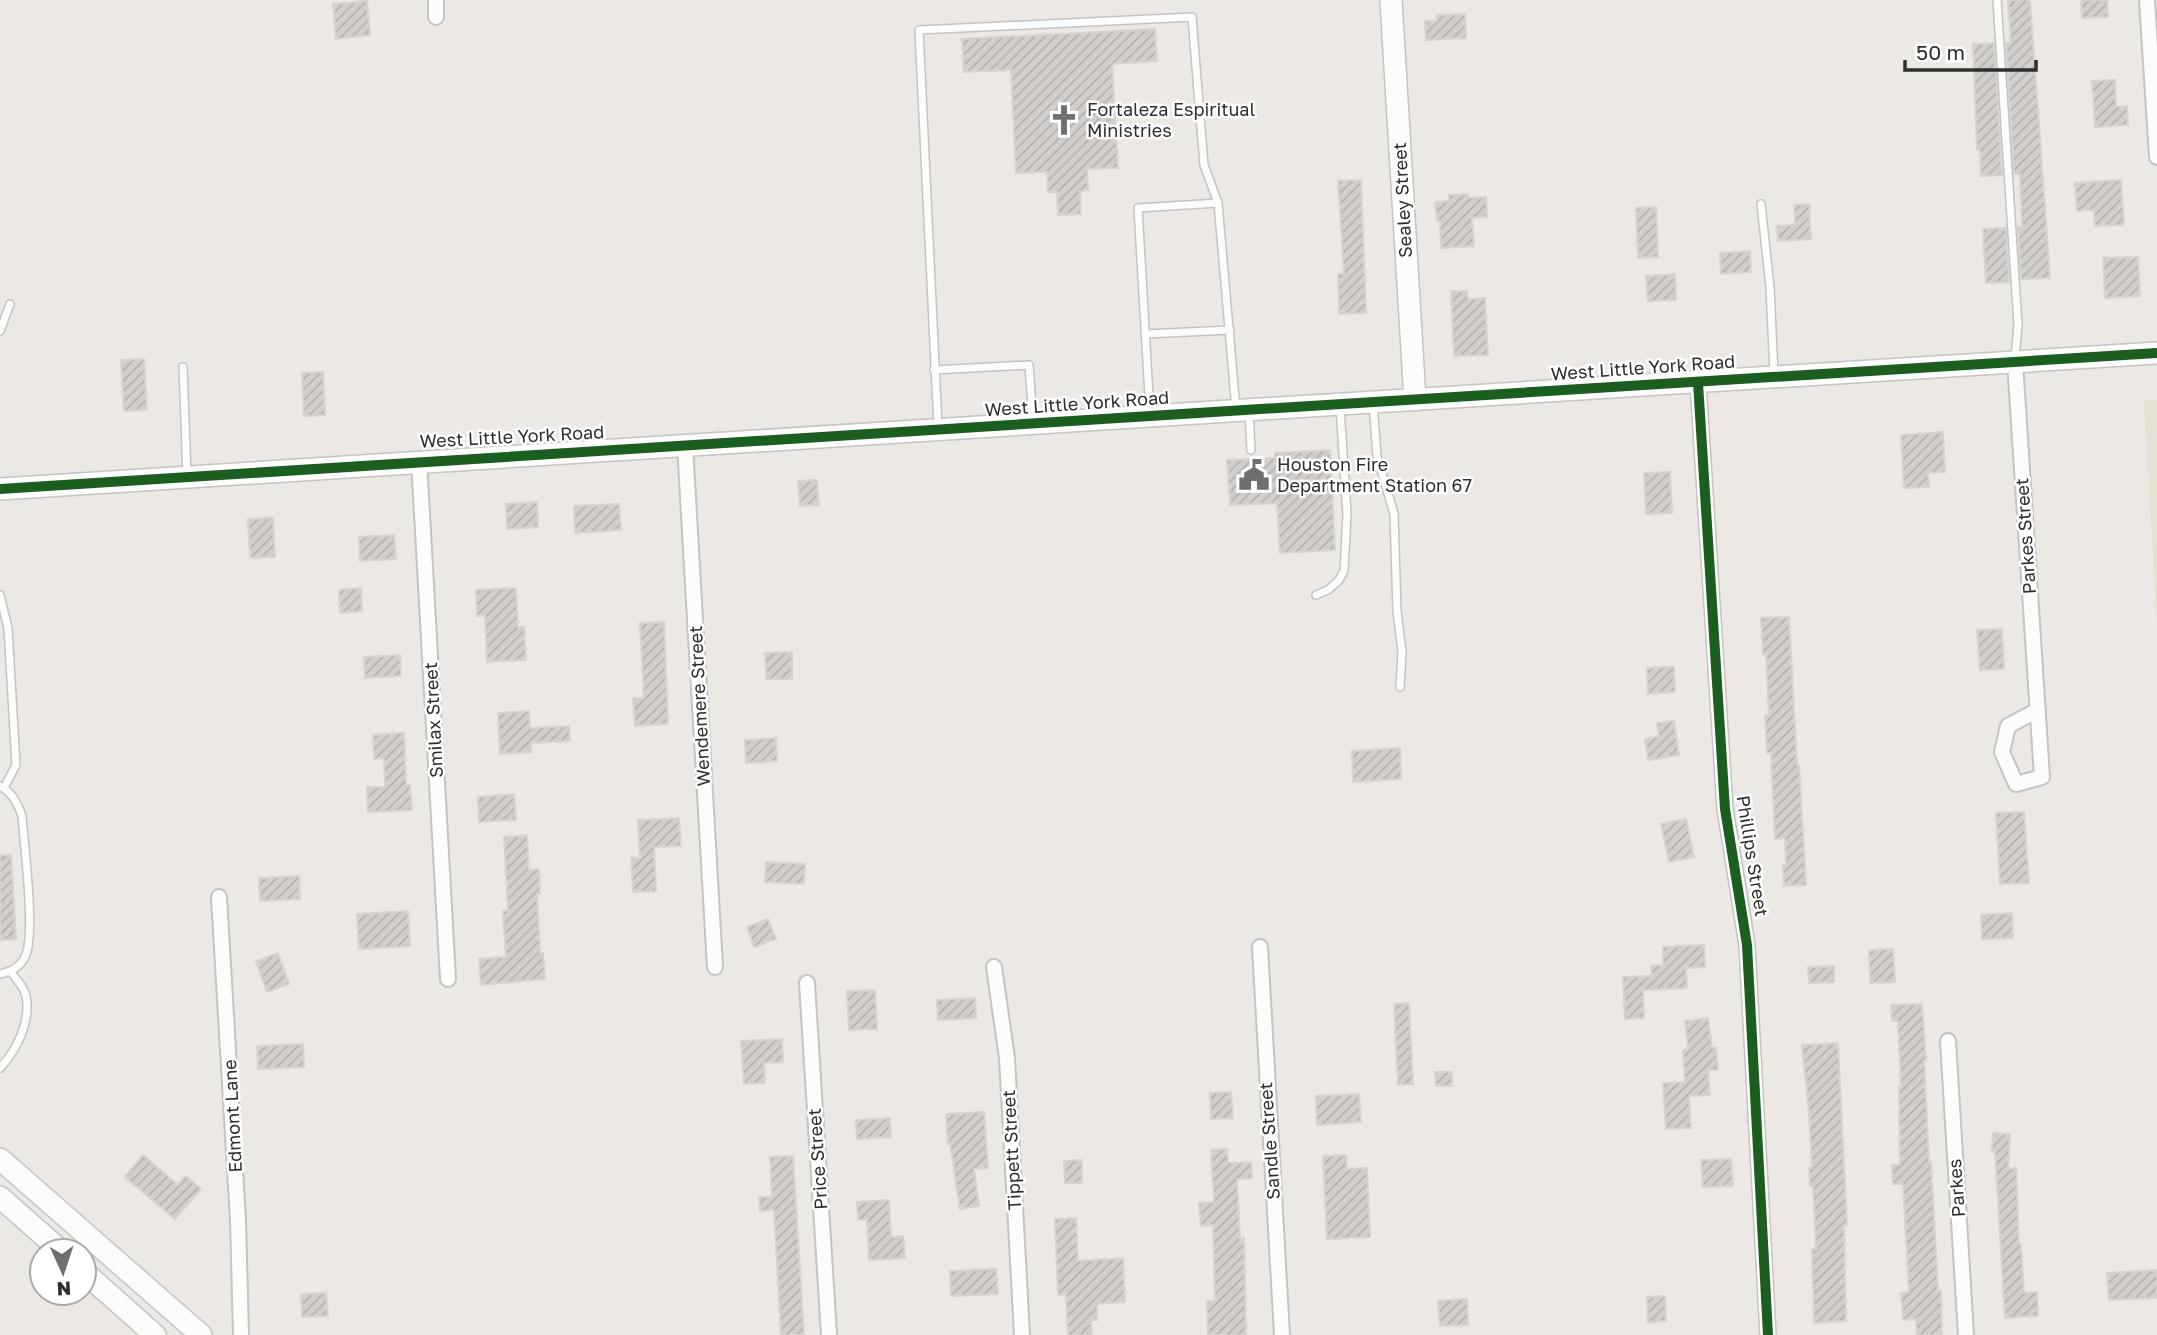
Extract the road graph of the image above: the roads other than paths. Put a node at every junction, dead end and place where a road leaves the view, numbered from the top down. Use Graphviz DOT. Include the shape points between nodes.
graph roads {
  1 [pos="436,0"];
  2 [pos="1391,0"];
  3 [pos="1997,0"];
  4 [pos="2147,0"];
  5 [pos="436,17"];
  6 [pos="2157,156"];
  7 [pos="1218,203"];
  8 [pos="1761,204"];
  9 [pos="10,304"];
  10 [pos="1230,330"];
  11 [pos="0,331"];
  12 [pos="1145,334"];
  13 [pos="2157,353"];
  14 [pos="2015,362"];
  15 [pos="183,367"];
  16 [pos="934,370"];
  17 [pos="1774,378"];
  18 [pos="1698,383"];
  19 [pos="1415,400"];
  20 [pos="1373,403"];
  21 [pos="1340,406"];
  22 [pos="1242,411"];
  23 [pos="1150,417"];
  24 [pos="1033,425"];
  25 [pos="939,430"];
  26 [pos="685,445"];
  27 [pos="1251,450"];
  28 [pos="419,460"];
  29 [pos="187,476"];
  30 [pos="0,489"];
  31 [pos="0,595"];
  32 [pos="1316,595"];
  33 [pos="1399,687"];
  34 [pos="2038,710"];
  35 [pos="2,787"];
  36 [pos="219,897"];
  37 [pos="1260,947"];
  38 [pos="715,967"];
  39 [pos="994,967"];
  40 [pos="11,972"];
  41 [pos="0,974"];
  42 [pos="448,979"];
  43 [pos="807,983"];
  44 [pos="1948,1041"];
  45 [pos="0,1068"];
  46 [pos="0,1159"];
  47 [pos="0,1197"];
  48 [pos="45,1237"];
  49 [pos="98,1284"];
  50 [pos="155,1335"];
  51 [pos="201,1335"];
  52 [pos="241,1335"];
  53 [pos="830,1335"];
  54 [pos="1022,1335"];
  55 [pos="1282,1335"];
  56 [pos="1768,1335"];
  57 [pos="1966,1335"];
  1 -- 5 [label="street"];
  2 -- 19 [label="street, Sealey Street"];
  3 -- 14 [label="lane" via="2018,325"];
  4 -- 6 [label="street"];
  7 -- 10 [label="lane"];
  7 -- 12 [label="lane" via="1138,208"];
  7 -- 16 [label="lane" via="1204,165 1192,17 919,30"];
  8 -- 17 [label="lane"];
  9 -- 11 [label="lane"];
  10 -- 12 [label="lane"];
  10 -- 22 [label="lane"];
  12 -- 23 [label="lane"];
  13 -- 14 [label="street, West Little York Road"];
  14 -- 17 [label="street, West Little York Road"];
  14 -- 34 [label="street, Parkes Street"];
  15 -- 29 [label="lane"];
  16 -- 24 [label="lane" via="1029,365"];
  16 -- 25 [label="lane"];
  17 -- 18 [label="street, West Little York Road"];
  18 -- 19 [label="street, West Little York Road"];
  18 -- 56 [label="street, Phillips Street" via="1725,809 1747,945"];
  19 -- 20 [label="street, West Little York Road"];
  20 -- 21 [label="street, West Little York Road"];
  20 -- 33 [label="lane" via="1377,456 1394,514 1402,652"];
  21 -- 22 [label="street, West Little York Road"];
  21 -- 32 [label="lane" via="1347,514 1344,571 1328,590"];
  22 -- 23 [label="street, West Little York Road"];
  22 -- 27 [label="lane"];
  23 -- 24 [label="street, West Little York Road"];
  24 -- 25 [label="street, West Little York Road"];
  25 -- 26 [label="street, West Little York Road"];
  26 -- 28 [label="street, West Little York Road"];
  26 -- 38 [label="street, Wendemere Street"];
  28 -- 29 [label="street, West Little York Road"];
  28 -- 42 [label="street, Smilax Street"];
  29 -- 30 [label="street, West Little York Road"];
  31 -- 35 [label="lane" via="8,628 16,765"];
  34 -- 34 [label="street, Parkes Street" via="2042,777 2016,784 2002,752 2008,726"];
  35 -- 40 [label="lane" via="18,803 22,816 30,941 25,958"];
  36 -- 52 [label="street, Edmont Lane"];
  37 -- 55 [label="street, Sandle Street"];
  39 -- 54 [label="street, Tippett Street" via="1007,1058"];
  40 -- 41 [label="lane"];
  40 -- 45 [label="lane" via="26,993 27,1021"];
  43 -- 53 [label="street, Price Street"];
  44 -- 57 [label="street, Parkes"];
  46 -- 51 [label="street"];
  47 -- 48 [label="street"];
  49 -- 50 [label="street"];
}
